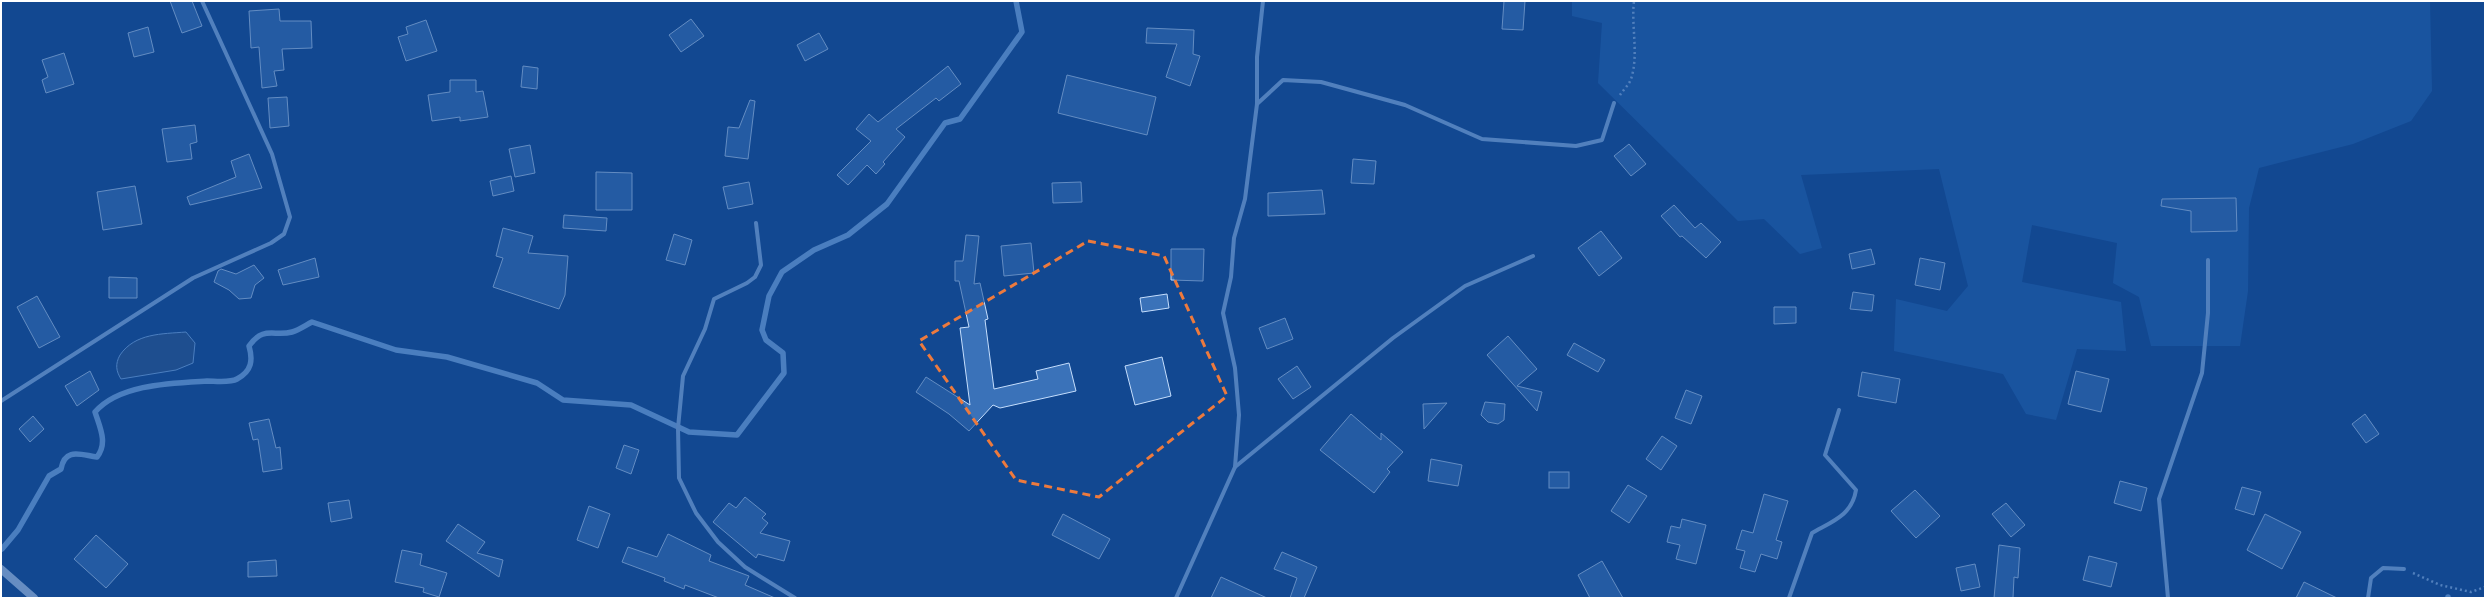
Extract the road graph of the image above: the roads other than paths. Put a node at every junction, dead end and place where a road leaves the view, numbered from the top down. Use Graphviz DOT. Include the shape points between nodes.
graph roads {
  1 [pos="202,1"];
  2 [pos="1263,1"];
  3 [pos="1614,103"];
  4 [pos="1257,104"];
  5 [pos="756,223"];
  6 [pos="1533,256"];
  7 [pos="2208,260"];
  8 [pos="1,401"];
  9 [pos="1839,410"];
  10 [pos="1235,467"];
  11 [pos="1,569"];
  12 [pos="2404,569"];
  13 [pos="34,598"];
  14 [pos="795,598"];
  15 [pos="1176,598"];
  16 [pos="1789,598"];
  17 [pos="2168,598"];
  18 [pos="2368,598"];
  1 -- 8 [label="street" via="272,154 290,216 284,234 271,243 193,278"];
  2 -- 4 [label="street" via="1256,57"];
  3 -- 4 [label="street" via="1602,140 1576,146 1482,140 1405,105 1321,82 1283,80"];
  4 -- 10 [label="street" via="1245,199 1234,238 1231,277 1223,314 1235,368 1239,415"];
  5 -- 14 [label="street" via="761,266 759,271 747,283 714,299 705,329 685,368 678,428 678,471 696,513 718,542 745,567"];
  6 -- 10 [label="street" via="1465,286 1393,338"];
  7 -- 17 [label="street" via="2208,313 2202,373 2159,499"];
  9 -- 16 [label="street" via="1825,455 1856,490 1854,504 1838,518 1812,533"];
  10 -- 15 [label="street"];
  11 -- 13 [label="street"];
  12 -- 18 [label="street" via="2383,568 2371,578"];
}
